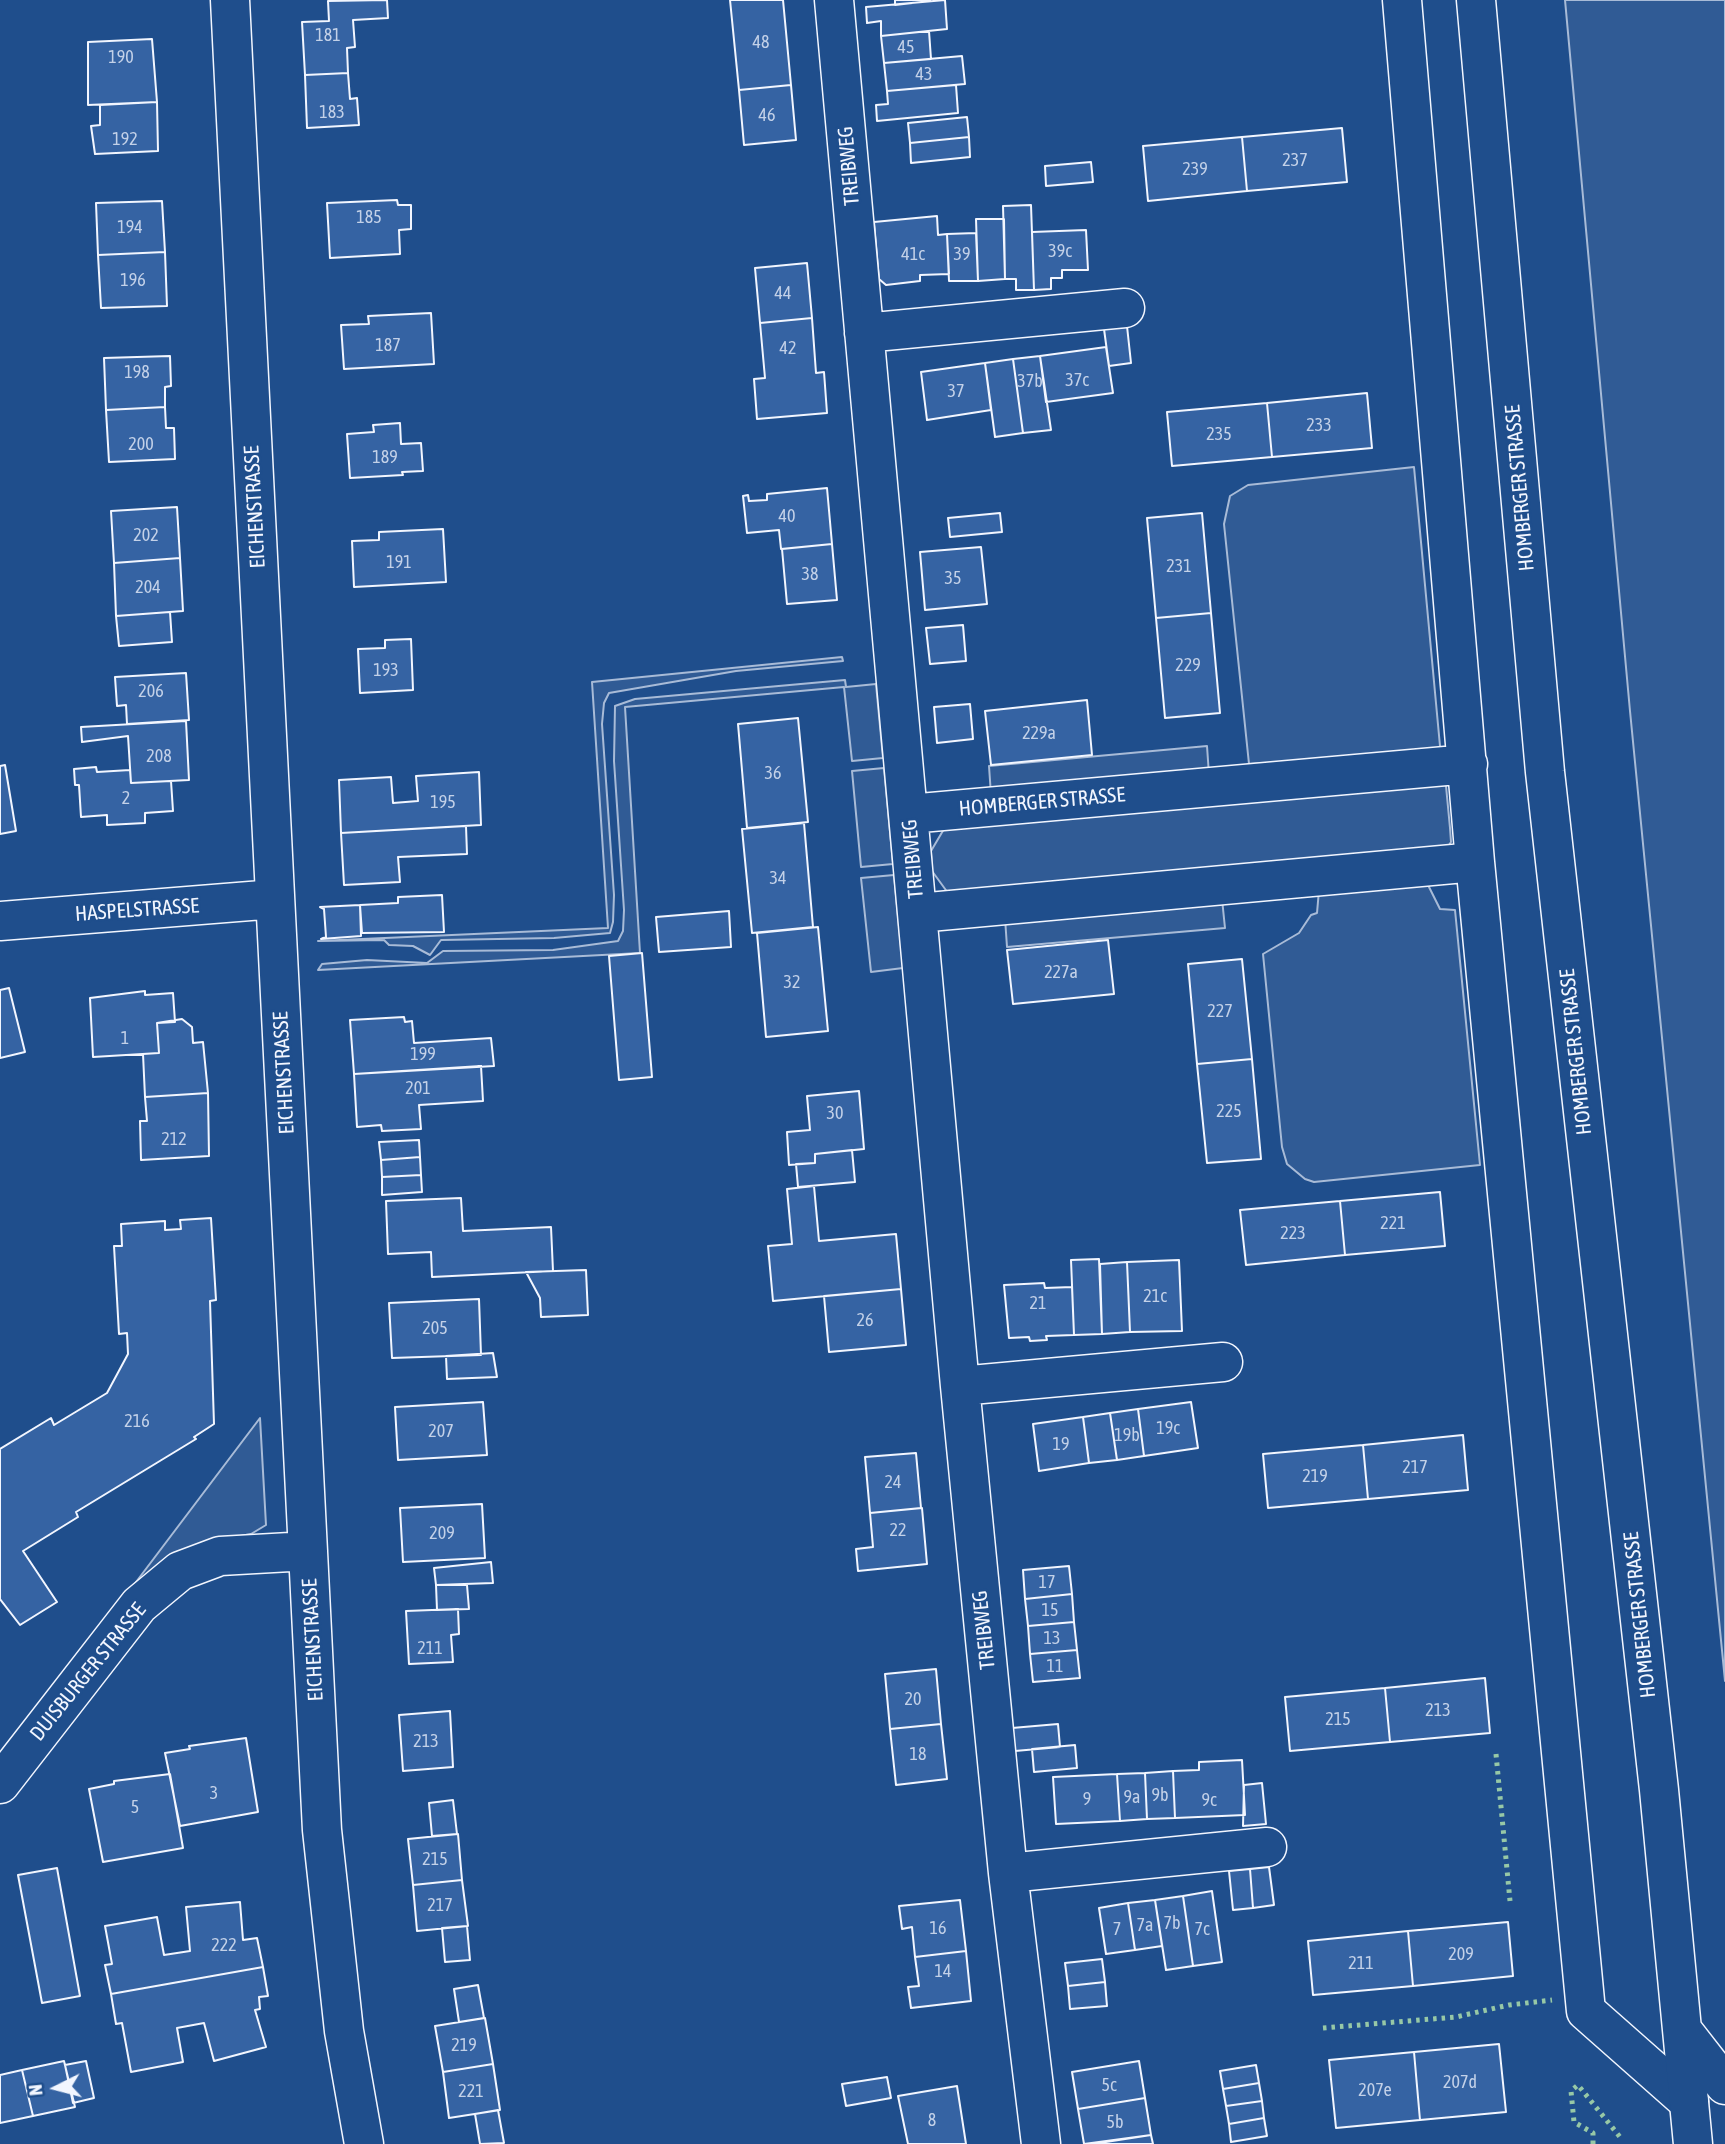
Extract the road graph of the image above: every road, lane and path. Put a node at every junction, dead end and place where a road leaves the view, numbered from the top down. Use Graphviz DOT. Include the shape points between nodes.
graph roads {
  1 [pos="230,0"];
  2 [pos="834,0"];
  3 [pos="1402,0"];
  4 [pos="1476,0"];
  5 [pos="1125,308"];
  6 [pos="864,332"];
  7 [pos="1468,764"];
  8 [pos="909,814"];
  9 [pos="1475,862"];
  10 [pos="275,899"];
  11 [pos="918,913"];
  12 [pos="0,921"];
  13 [pos="1223,1362"];
  14 [pos="961,1386"];
  15 [pos="308,1550"];
  16 [pos="0,1784"];
  17 [pos="1267,1847"];
  18 [pos="1008,1873"];
  19 [pos="1683,2031"];
  20 [pos="1725,2085"];
  21 [pos="1689,2102"];
  22 [pos="364,2144"];
  23 [pos="1041,2144"];
  24 [pos="1693,2144"];
  1 -- 10 [label="street, EICHENSTRASSE"];
  2 -- 6 [label="street, TREIBWEG"];
  3 -- 7 [label="street"];
  4 -- 19 [label="street, HOMBERGER STRASSE" via="1545,772"];
  5 -- 6 [label="street"];
  6 -- 8 [label="street, TREIBWEG"];
  7 -- 8 [label="street, HOMBERGER STRASSE"];
  7 -- 9 [label="street"];
  8 -- 11 [label="street, TREIBWEG"];
  9 -- 11 [label="street"];
  9 -- 21 [label="street" via="1586,2011"];
  10 -- 12 [label="street, HASPELSTRASSE"];
  10 -- 15 [label="street, EICHENSTRASSE"];
  11 -- 14 [label="street, TREIBWEG"];
  13 -- 14 [label="street"];
  14 -- 18 [label="street, TREIBWEG"];
  15 -- 16 [label="street, DUISBURGER STRASSE" via="220,1556 180,1571 139,1605"];
  15 -- 22 [label="street, EICHENSTRASSE" via="322,1830 344,2031"];
  17 -- 18 [label="street"];
  18 -- 23 [label="street, TREIBWEG"];
  19 -- 20 [label="street"];
  19 -- 21 [label="street, HOMBERGER STRASSE"];
  21 -- 24 [label="street, HOMBERGER STRASSE"];
}
